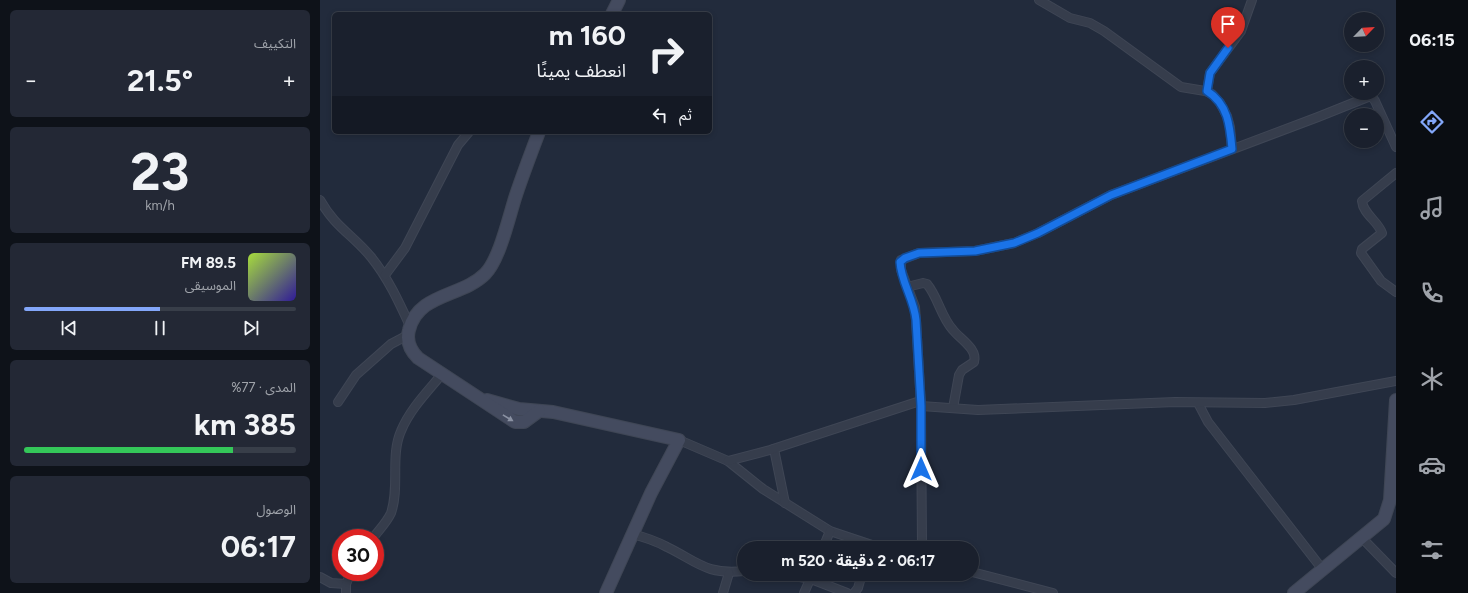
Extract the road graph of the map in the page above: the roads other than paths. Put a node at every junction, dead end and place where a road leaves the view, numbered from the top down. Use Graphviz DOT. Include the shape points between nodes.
graph roads {
  1 [pos="619,0"];
  2 [pos="1039,0"];
  3 [pos="1252,0"];
  4 [pos="613,12"];
  5 [pos="1207,91"];
  6 [pos="467,134"];
  7 [pos="538,134"];
  8 [pos="1396,147"];
  9 [pos="1232,149"];
  10 [pos="1396,172"];
  11 [pos="320,200"];
  12 [pos="385,275"];
  13 [pos="907,287"];
  14 [pos="1396,292"];
  15 [pos="409,331"];
  16 [pos="442,374"];
  17 [pos="1396,381"];
  18 [pos="1396,400"];
  19 [pos="338,402"];
  20 [pos="921,403"];
  21 [pos="1198,403"];
  22 [pos="954,408"];
  23 [pos="679,440"];
  24 [pos="774,449"];
  25 [pos="728,461"];
  26 [pos="785,503"];
  27 [pos="1391,513"];
  28 [pos="379,529"];
  29 [pos="830,531"];
  30 [pos="632,534"];
  31 [pos="1362,538"];
  32 [pos="826,541"];
  33 [pos="855,541"];
  34 [pos="922,541"];
  35 [pos="1323,570"];
  36 [pos="737,572"];
  37 [pos="729,573"];
  38 [pos="1396,573"];
  39 [pos="979,574"];
  40 [pos="320,577"];
  41 [pos="347,581"];
  42 [pos="810,581"];
  43 [pos="822,581"];
  44 [pos="860,581"];
  45 [pos="346,584"];
  46 [pos="346,593"];
  47 [pos="606,593"];
  48 [pos="723,593"];
  49 [pos="804,593"];
  50 [pos="847,593"];
  51 [pos="854,593"];
  52 [pos="1053,593"];
  53 [pos="1294,593"];
  1 -- 4 [label="street"];
  2 -- 5 [label="street" via="1070,18 1090,23 1104,31 1181,87"];
  3 -- 5 [label="street" via="1241,31 1210,73"];
  5 -- 9 [label="street" via="1216,98 1227,116"];
  6 -- 12 [label="street" via="458,145 405,248"];
  7 -- 15 [label="street" via="489,270 478,280 425,305"];
  8 -- 9 [label="street" via="1375,101 1370,96"];
  9 -- 13 [label="street" via="1111,195 1014,243 982,250 919,253 908,256 900,262"];
  10 -- 14 [label="street" via="1362,201 1364,208 1382,233 1361,251 1377,276"];
  11 -- 12 [label="street" via="332,219 370,255"];
  12 -- 15 [label="street"];
  13 -- 20 [label="street" via="916,312"];
  13 -- 22 [label="street" via="923,283 928,286 945,320 975,356 974,362 959,375"];
  15 -- 16 [label="street" via="408,341 413,353"];
  15 -- 19 [label="street" via="356,376"];
  16 -- 23 [label="street" via="519,423 539,411 553,412"];
  16 -- 28 [label="street" via="407,418 400,431 393,504 390,514"];
  17 -- 21 [label="street" via="1280,402"];
  18 -- 27 [label="street"];
  20 -- 22 [label="street"];
  20 -- 24 [label="street"];
  20 -- 34 [label="street"];
  21 -- 22 [label="street" via="978,410"];
  21 -- 35 [label="street" via="1208,422"];
  23 -- 25 [label="street"];
  23 -- 30 [label="street"];
  24 -- 25 [label="street"];
  24 -- 26 [label="street"];
  25 -- 26 [label="street"];
  26 -- 29 [label="street"];
  27 -- 31 [label="street"];
  29 -- 32 [label="street"];
  29 -- 33 [label="street"];
  30 -- 37 [label="street" via="668,547 703,568"];
  30 -- 47 [label="street"];
  31 -- 35 [label="street"];
  31 -- 38 [label="street"];
  35 -- 53 [label="street"];
  36 -- 37 [label="street"];
  37 -- 48 [label="street"];
  39 -- 52 [label="street"];
  40 -- 45 [label="street"];
  41 -- 45 [label="street"];
  42 -- 49 [label="street"];
  43 -- 50 [label="street"];
  44 -- 51 [label="street"];
  45 -- 46 [label="street"];
}
